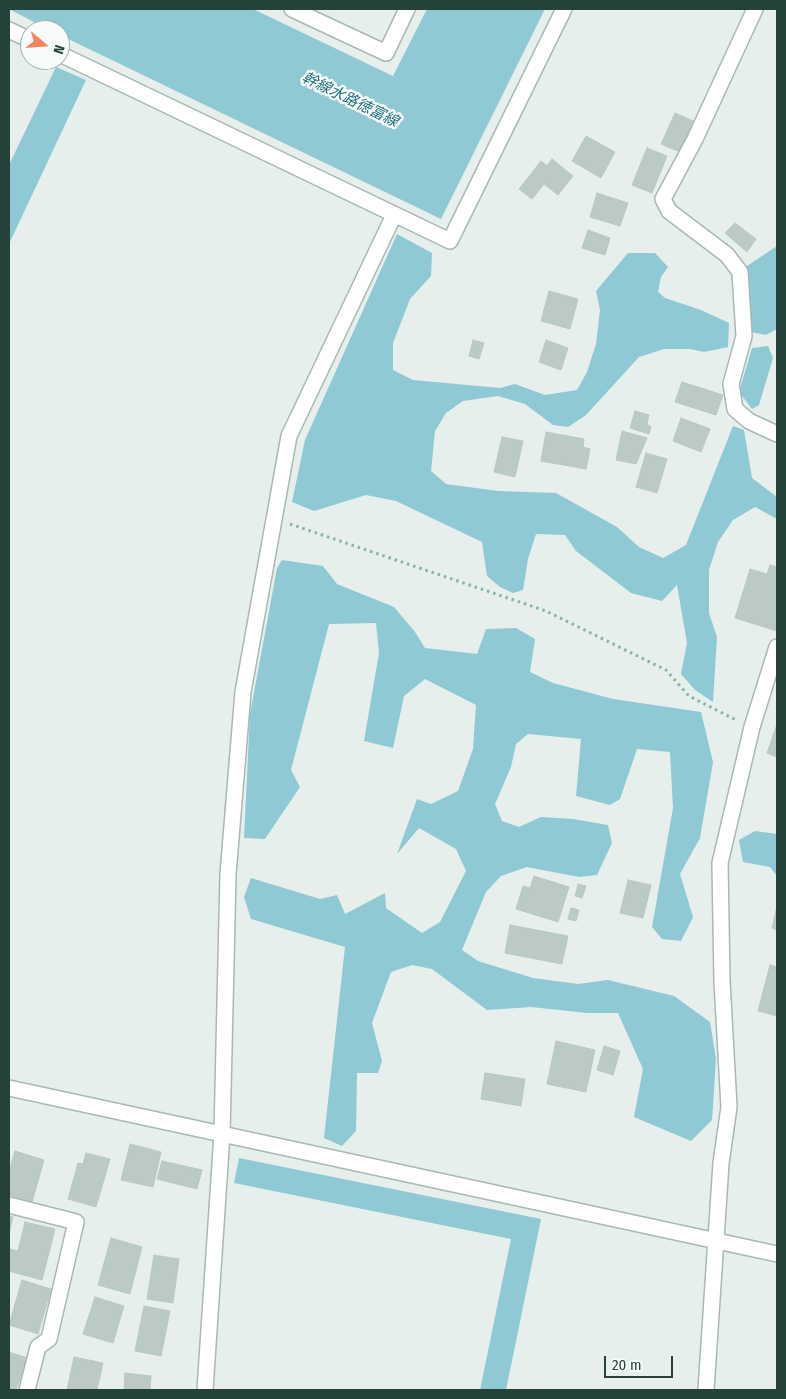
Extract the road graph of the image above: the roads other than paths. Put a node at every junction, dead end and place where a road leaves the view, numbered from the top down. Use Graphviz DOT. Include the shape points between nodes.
graph roads {
  1 [pos="292,9"];
  2 [pos="407,9"];
  3 [pos="564,9"];
  4 [pos="755,9"];
  5 [pos="70,59"];
  6 [pos="394,215"];
  7 [pos="777,434"];
  8 [pos="777,647"];
  9 [pos="9,1088"];
  10 [pos="222,1134"];
  11 [pos="9,1205"];
  12 [pos="717,1242"];
  13 [pos="777,1254"];
  14 [pos="27,1390"];
  15 [pos="205,1390"];
  16 [pos="706,1390"];
  1 -- 2 [label="street" via="386,53"];
  3 -- 6 [label="street" via="450,241"];
  4 -- 7 [label="street" via="695,139 663,199 668,211 727,255 740,272 744,336 731,384 735,409 749,421"];
  5 -- 6 [label="street"];
  6 -- 10 [label="street" via="289,436 273,519 243,692 228,874"];
  8 -- 12 [label="street" via="752,727 720,863 729,1107 721,1163"];
  9 -- 10 [label="street"];
  10 -- 12 [label="street"];
  10 -- 15 [label="street"];
  11 -- 14 [label="street" via="76,1222 49,1339 38,1347"];
  12 -- 13 [label="street"];
  12 -- 16 [label="street"];
}
